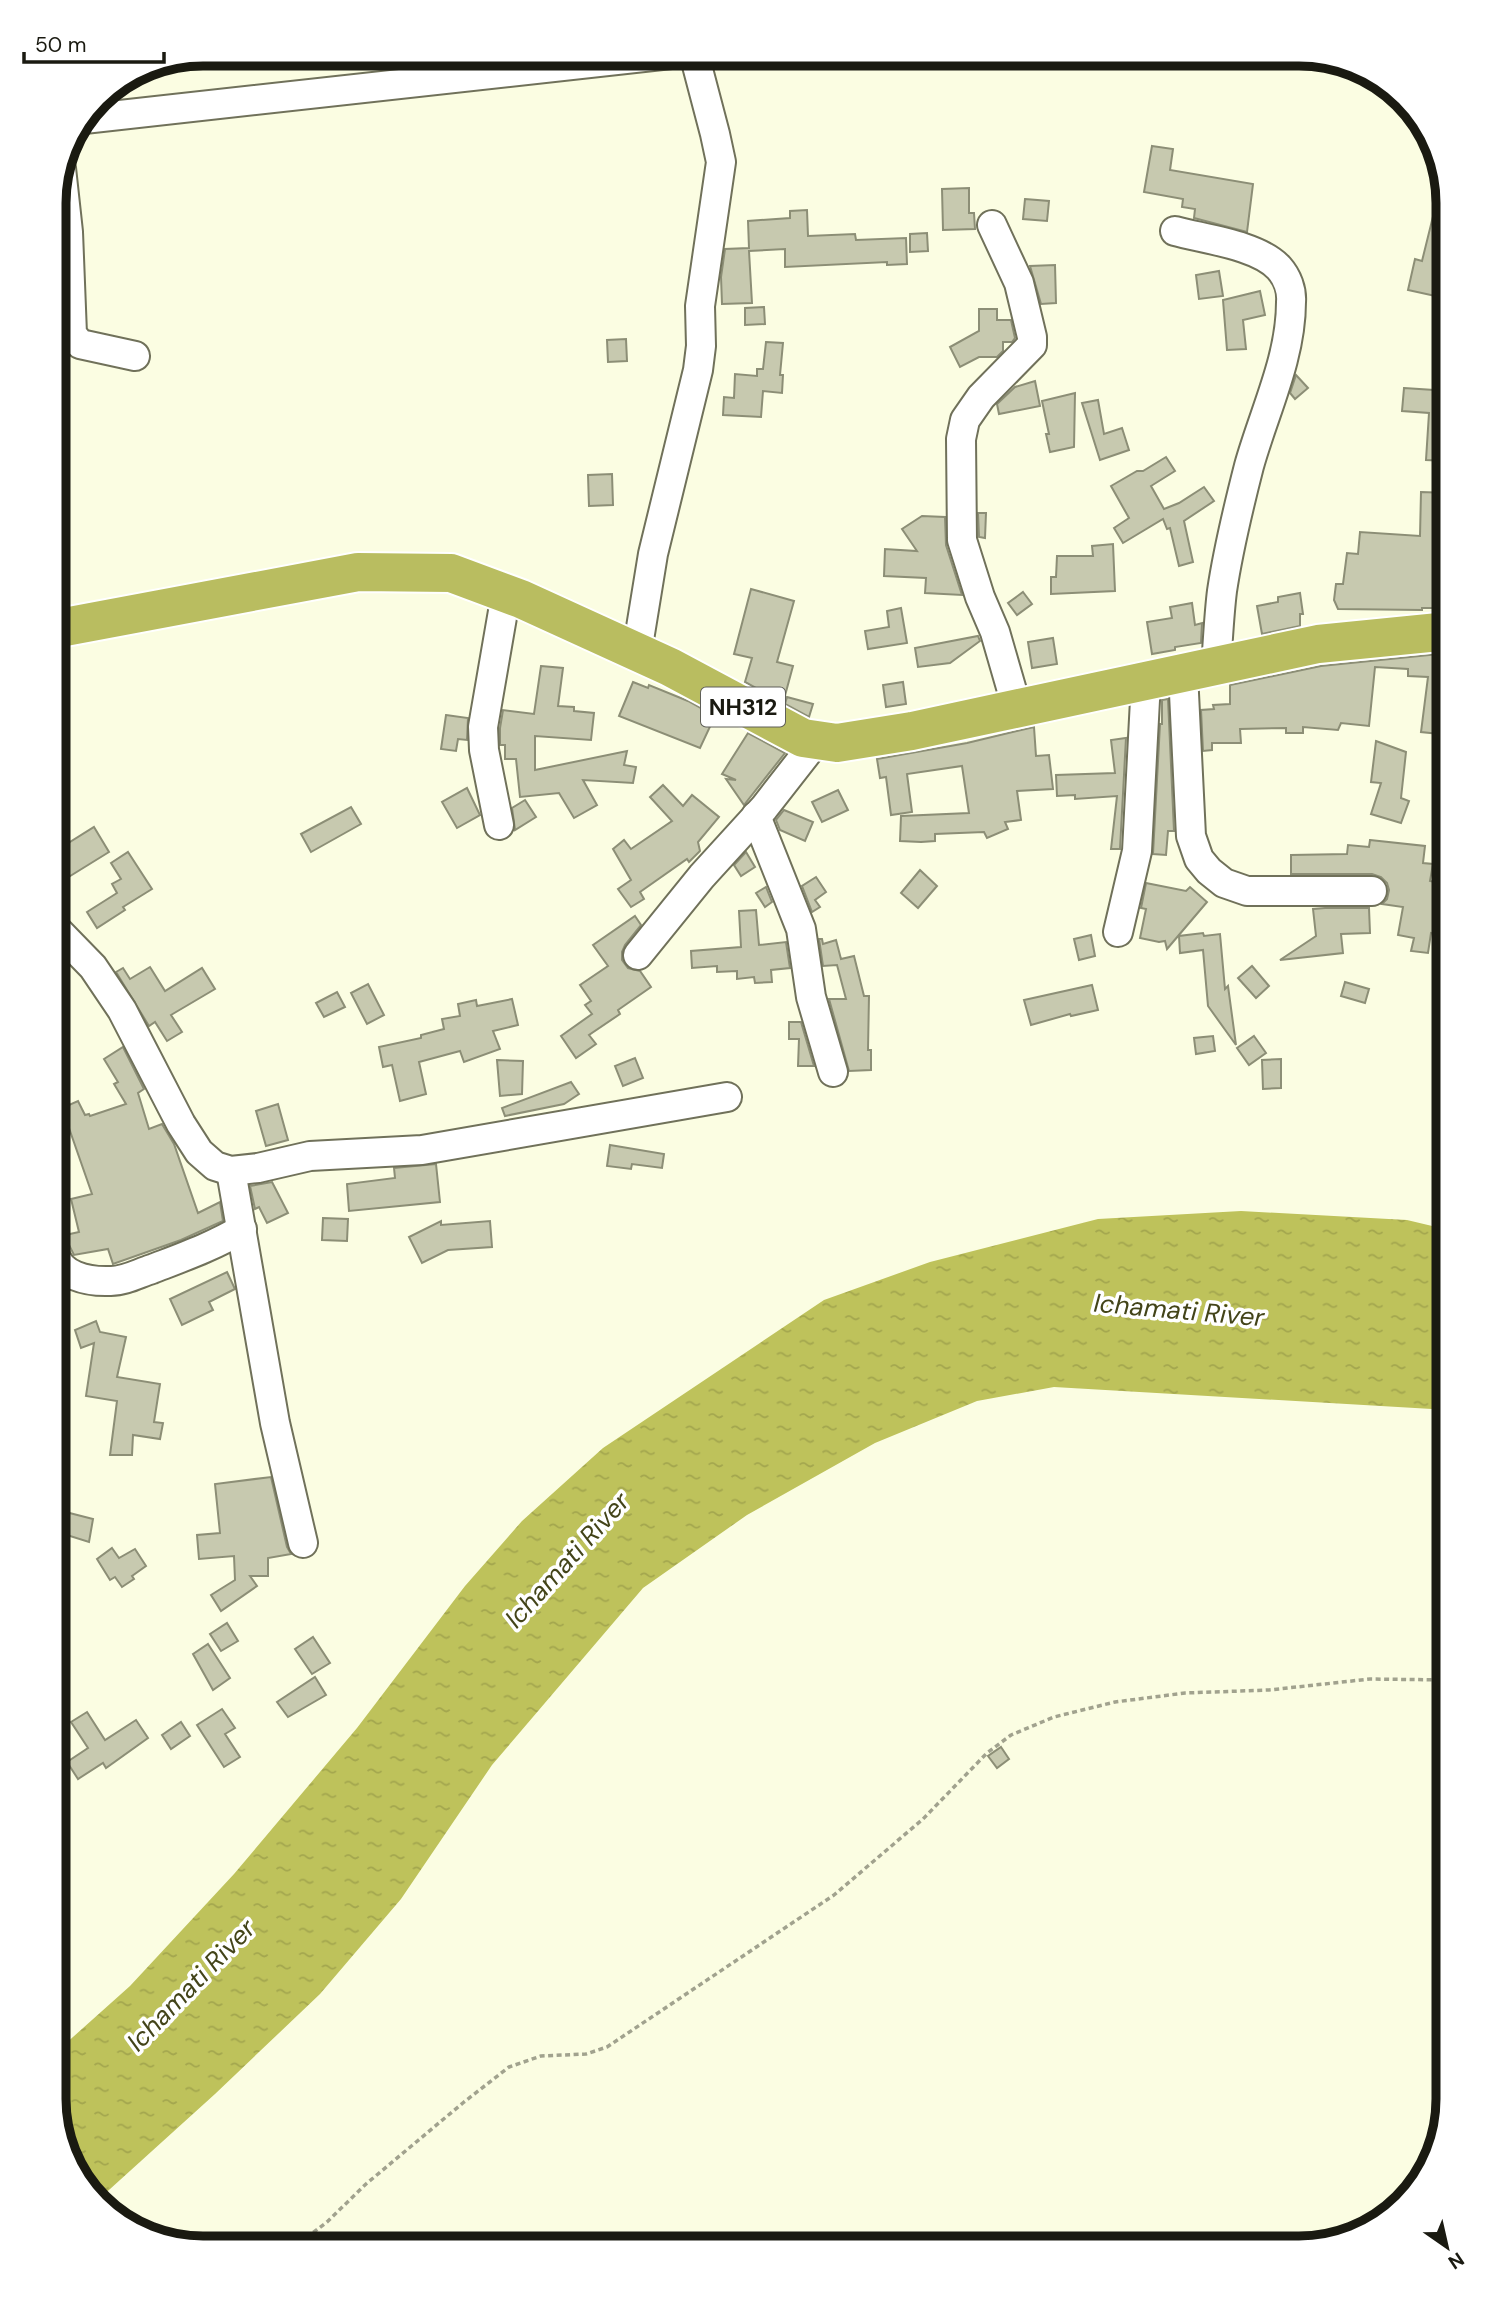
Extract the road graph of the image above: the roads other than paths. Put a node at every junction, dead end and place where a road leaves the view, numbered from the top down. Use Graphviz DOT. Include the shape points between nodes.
graph roads {
  1 [pos="560,66"];
  2 [pos="697,66"];
  3 [pos="97,118"];
  4 [pos="67,223"];
  5 [pos="992,225"];
  6 [pos="1175,231"];
  7 [pos="135,356"];
  8 [pos="506,594"];
  9 [pos="67,627"];
  10 [pos="1436,632"];
  11 [pos="637,652"];
  12 [pos="1199,669"];
  13 [pos="1146,681"];
  14 [pos="1017,708"];
  15 [pos="817,740"];
  16 [pos="756,816"];
  17 [pos="499,825"];
  18 [pos="1372,891"];
  19 [pos="1118,932"];
  20 [pos="67,940"];
  21 [pos="638,956"];
  22 [pos="833,1072"];
  23 [pos="727,1097"];
  24 [pos="231,1171"];
  25 [pos="242,1229"];
  26 [pos="66,1272"];
  27 [pos="303,1543"];
  1 -- 3 [label="street"];
  2 -- 11 [label="street" via="720,162 700,306 698,370 653,554"];
  4 -- 7 [label="street" via="72,334 80,344"];
  5 -- 14 [label="street" via="1019,283 1032,345 965,420 960,530"];
  6 -- 12 [label="street" via="1267,258 1290,286 1292,301 1280,369 1249,467 1222,591"];
  8 -- 9 [label="highway, NH312" via="451,573 358,572"];
  8 -- 11 [label="highway, NH312"];
  8 -- 17 [label="street" via="482,727"];
  10 -- 12 [label="highway, NH312" via="1318,644"];
  11 -- 15 [label="highway, NH312" via="771,723"];
  12 -- 13 [label="highway, NH312"];
  12 -- 18 [label="street" via="1191,836 1199,859 1224,883 1247,891"];
  13 -- 14 [label="highway, NH312"];
  13 -- 19 [label="street" via="1137,851"];
  14 -- 15 [label="highway, NH312" via="867,739"];
  15 -- 16 [label="street"];
  16 -- 21 [label="street"];
  16 -- 22 [label="street" via="801,929 811,997"];
  20 -- 24 [label="street" via="93,967 122,1010 198,1152 215,1166"];
  23 -- 24 [label="street" via="422,1150 310,1156"];
  24 -- 25 [label="street"];
  25 -- 26 [label="street" via="197,1252 127,1278 88,1279"];
  25 -- 27 [label="street" via="275,1423"];
}
